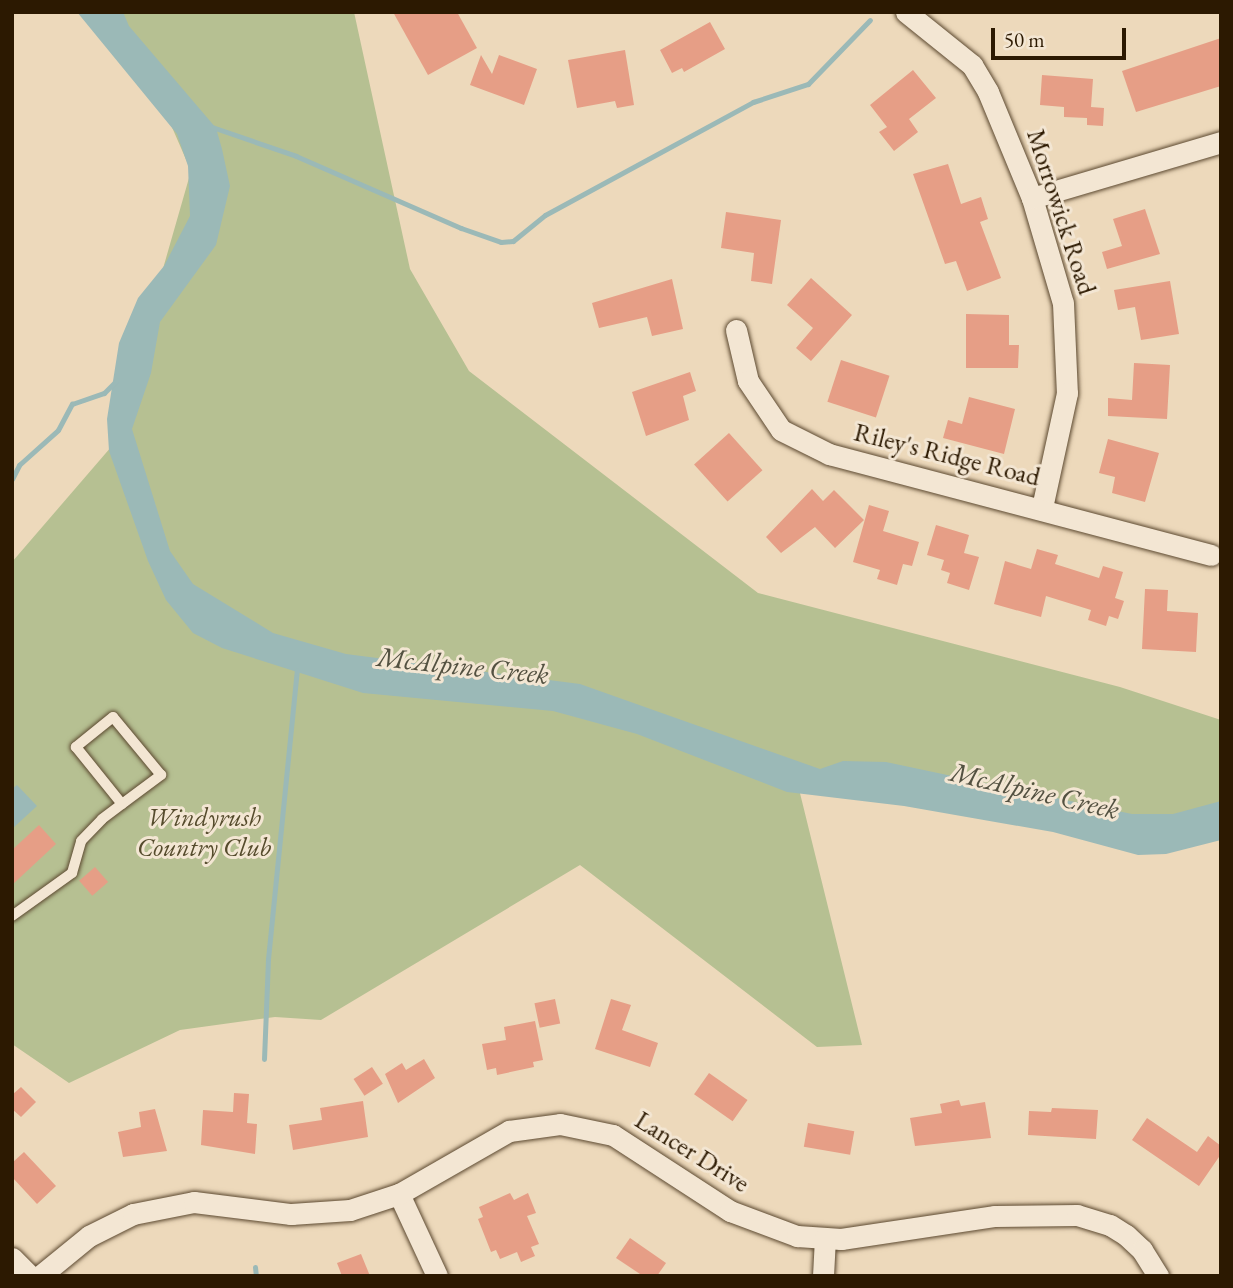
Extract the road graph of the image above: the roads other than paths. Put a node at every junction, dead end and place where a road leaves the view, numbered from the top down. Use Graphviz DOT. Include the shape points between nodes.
graph roads {
  1 [pos="906,12"];
  2 [pos="1221,142"];
  3 [pos="1032,198"];
  4 [pos="736,330"];
  5 [pos="1042,508"];
  6 [pos="1211,555"];
  7 [pos="122,804"];
  8 [pos="12,916"];
  9 [pos="399,1194"];
  10 [pos="825,1238"];
  11 [pos="12,1258"];
  12 [pos="30,1276"];
  13 [pos="40,1276"];
  14 [pos="437,1276"];
  15 [pos="823,1276"];
  16 [pos="1158,1276"];
  1 -- 3 [label="street, Morrowick Road" via="972,65 1003,122"];
  2 -- 3 [label="street"];
  3 -- 5 [label="street, Morrowick Road" via="1063,303 1067,343 1067,393"];
  4 -- 5 [label="street, Riley's Ridge Road" via="748,381 781,430 829,454"];
  5 -- 6 [label="street, Riley's Ridge Road"];
  7 -- 7 [label="lane" via="162,775 113,717 76,747"];
  7 -- 8 [label="lane" via="81,841 72,873"];
  9 -- 10 [label="street, Lancer Drive" via="509,1131 560,1124 601,1130 624,1140 748,1220 797,1236"];
  9 -- 13 [label="street, Lancer Drive" via="350,1210 309,1214 225,1204 164,1206 125,1217 89,1236"];
  9 -- 14 [label="street"];
  10 -- 15 [label="street"];
  10 -- 16 [label="street, Lancer Drive" via="873,1236 995,1216 1077,1214 1126,1235"];
  11 -- 12 [label="street"];
}
